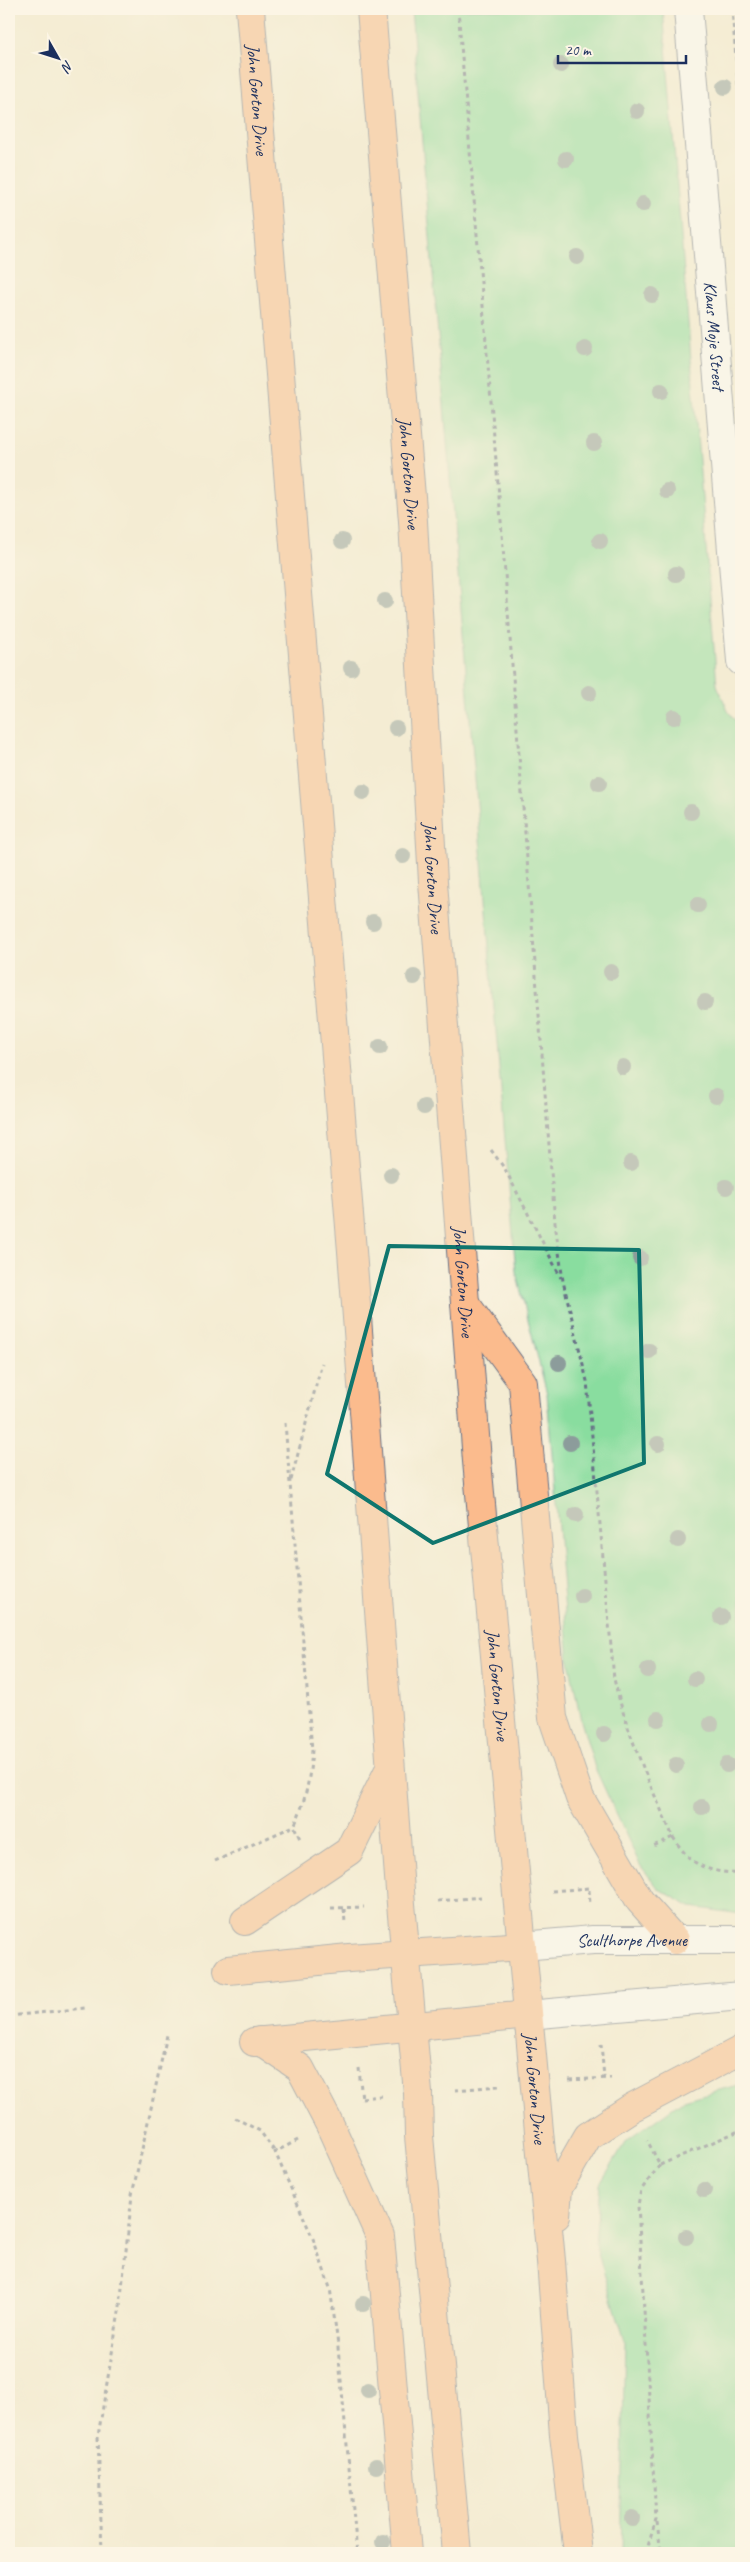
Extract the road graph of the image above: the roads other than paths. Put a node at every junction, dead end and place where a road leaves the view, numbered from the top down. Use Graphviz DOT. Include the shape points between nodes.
graph roads {
  1 [pos="250,9"];
  2 [pos="371,9"];
  3 [pos="688,9"];
  4 [pos="741,661"];
  5 [pos="465,1303"];
  6 [pos="390,1768"];
  7 [pos="245,1921"];
  8 [pos="675,1940"];
  9 [pos="741,1940"];
  10 [pos="522,1946"];
  11 [pos="405,1954"];
  12 [pos="228,1970"];
  13 [pos="741,1996"];
  14 [pos="528,2015"];
  15 [pos="412,2027"];
  16 [pos="741,2050"];
  17 [pos="551,2261"];
  18 [pos="407,2553"];
  19 [pos="457,2553"];
  20 [pos="578,2553"];
  1 -- 6 [label="main road, John Gorton Drive" via="352,1251"];
  2 -- 5 [label="main road, John Gorton Drive" via="413,522 433,882"];
  3 -- 4 [label="street, Klaus Moje Street"];
  5 -- 8 [label="main road" via="523,1383 553,1718 580,1798 640,1901"];
  5 -- 10 [label="main road, John Gorton Drive"];
  6 -- 7 [label="main road" via="349,1851"];
  6 -- 11 [label="main road, John Gorton Drive"];
  8 -- 9 [label="street, Sculthorpe Avenue"];
  8 -- 10 [label="street, Sculthorpe Avenue" via="593,1940"];
  10 -- 11 [label="main road"];
  10 -- 14 [label="main road, John Gorton Drive"];
  11 -- 12 [label="main road"];
  11 -- 15 [label="main road, John Gorton Drive"];
  13 -- 14 [label="street"];
  14 -- 15 [label="main road"];
  14 -- 17 [label="main road, John Gorton Drive"];
  15 -- 18 [label="main road" via="251,2042 300,2068 330,2124 380,2236"];
  15 -- 19 [label="main road, John Gorton Drive"];
  16 -- 17 [label="main road" via="631,2108 588,2136 558,2188"];
  17 -- 20 [label="main road, John Gorton Drive" via="564,2435"];
}
